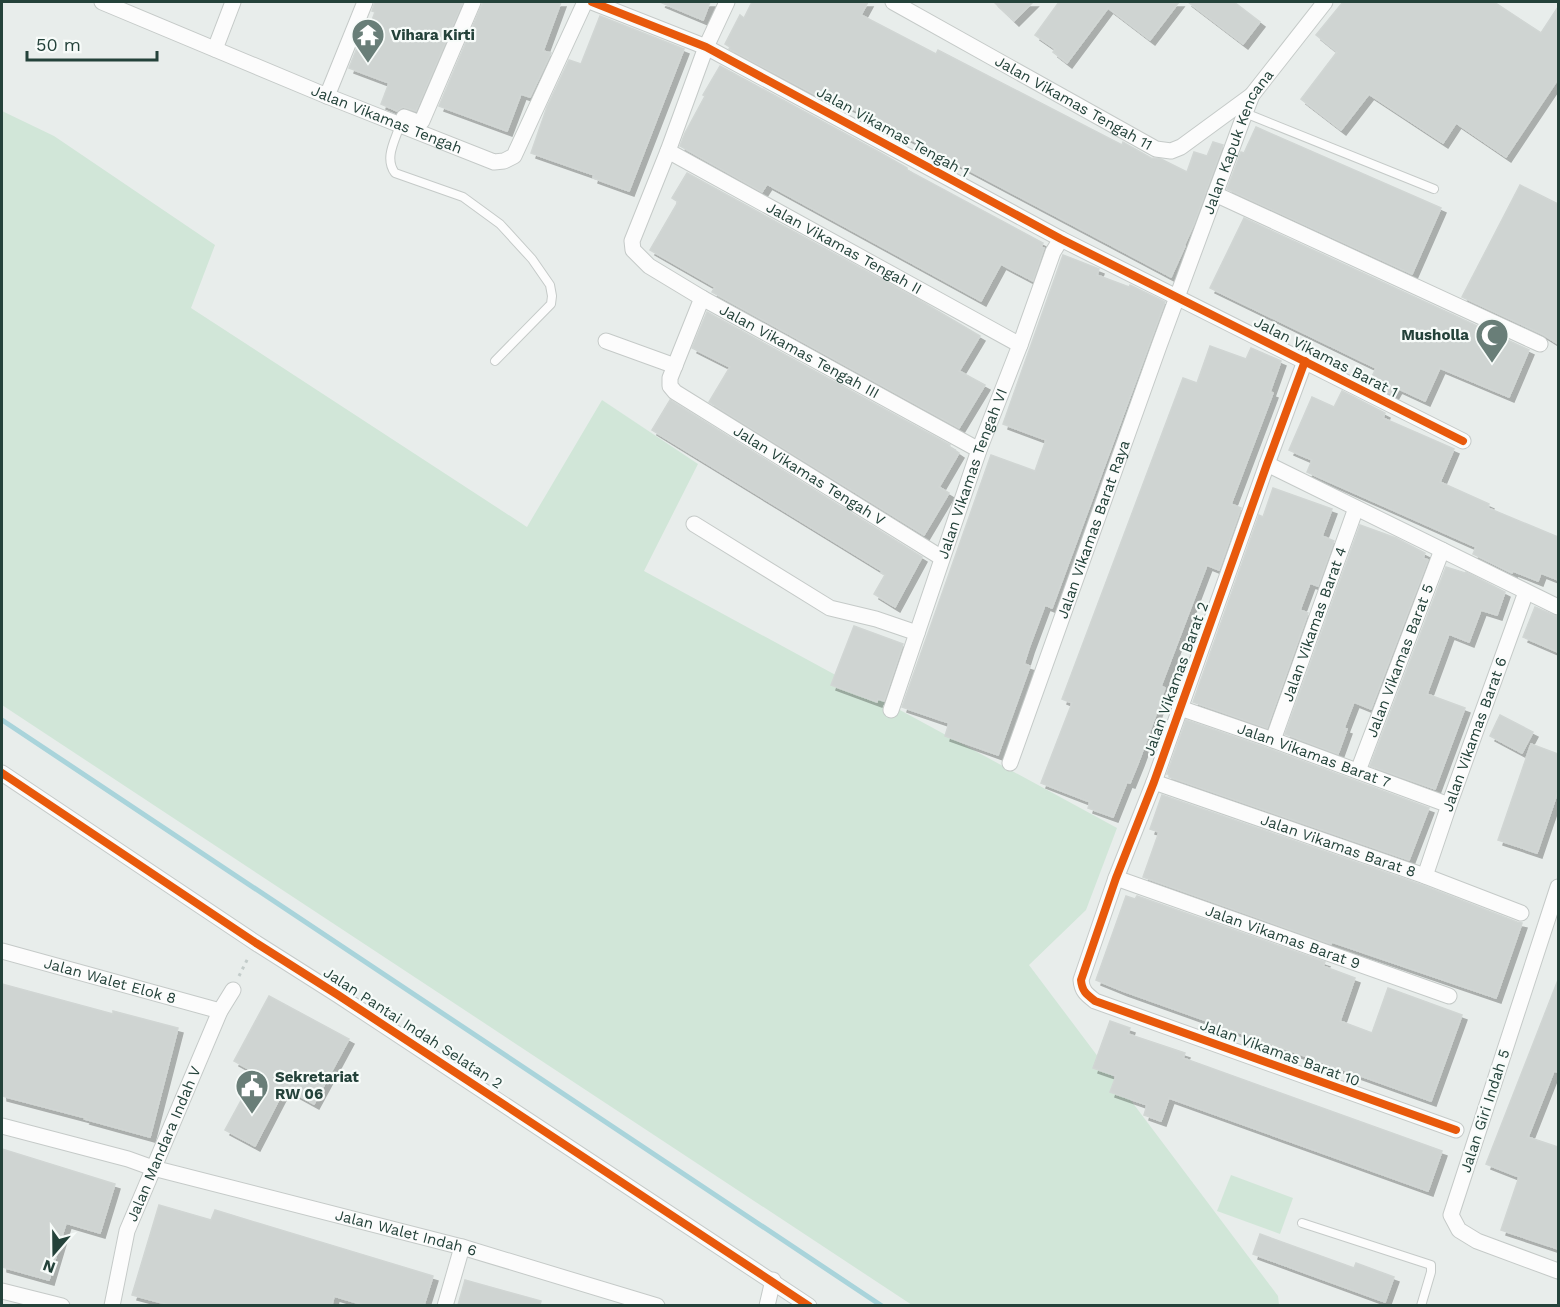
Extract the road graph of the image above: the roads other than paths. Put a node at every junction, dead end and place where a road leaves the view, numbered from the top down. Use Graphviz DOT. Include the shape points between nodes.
graph roads {
  1 [pos="106,2"];
  2 [pos="233,2"];
  3 [pos="365,2"];
  4 [pos="473,2"];
  5 [pos="585,2"];
  6 [pos="592,2"];
  7 [pos="727,2"];
  8 [pos="1325,2"];
  9 [pos="901,3"];
  10 [pos="705,47"];
  11 [pos="215,49"];
  12 [pos="1252,95"];
  13 [pos="327,96"];
  14 [pos="1245,113"];
  15 [pos="398,119"];
  16 [pos="668,152"];
  17 [pos="1434,189"];
  18 [pos="1215,194"];
  19 [pos="1061,239"];
  20 [pos="1176,297"];
  21 [pos="702,298"];
  22 [pos="606,341"];
  23 [pos="1540,344"];
  24 [pos="1020,345"];
  25 [pos="495,361"];
  26 [pos="1305,361"];
  27 [pos="675,366"];
  28 [pos="1463,441"];
  29 [pos="979,450"];
  30 [pos="1267,464"];
  31 [pos="1356,508"];
  32 [pos="694,524"];
  33 [pos="1442,550"];
  34 [pos="942,558"];
  35 [pos="1526,592"];
  36 [pos="1558,608"];
  37 [pos="917,633"];
  38 [pos="1180,708"];
  39 [pos="891,710"];
  40 [pos="1273,740"];
  41 [pos="1010,763"];
  42 [pos="1358,771"];
  43 [pos="2,773"];
  44 [pos="1154,782"];
  45 [pos="1449,805"];
  46 [pos="1425,876"];
  47 [pos="1116,878"];
  48 [pos="1558,887"];
  49 [pos="1521,913"];
  50 [pos="2,951"];
  51 [pos="233,990"];
  52 [pos="1449,996"];
  53 [pos="1095,1001"];
  54 [pos="220,1011"];
  55 [pos="2,1126"];
  56 [pos="1456,1130"];
  57 [pos="153,1168"];
  58 [pos="1302,1223"];
  59 [pos="462,1247"];
  60 [pos="1558,1271"];
  61 [pos="773,1280"];
  62 [pos="2,1291"];
  63 [pos="62,1305"];
  64 [pos="112,1305"];
  65 [pos="445,1305"];
  66 [pos="657,1305"];
  67 [pos="767,1305"];
  68 [pos="809,1305"];
  69 [pos="1421,1305"];
  1 -- 11 [label="street, Jalan Vikamas Tengah"];
  2 -- 11 [label="street"];
  3 -- 13 [label="street"];
  4 -- 15 [label="street" via="422,121"];
  5 -- 15 [label="street, Jalan Vikamas Tengah" via="514,156 494,162"];
  6 -- 10 [label="street, Jalan Vikamas Tengah 1"];
  7 -- 10 [label="street"];
  8 -- 12 [label="street, Jalan Kapuk Kencana"];
  9 -- 12 [label="street, Jalan Vikamas Tengah 11" via="1156,149 1172,151 1181,147"];
  10 -- 16 [label="street"];
  10 -- 19 [label="street, Jalan Vikamas Tengah 1"];
  11 -- 13 [label="street, Jalan Vikamas Tengah"];
  12 -- 14 [label="street, Jalan Kapuk Kencana"];
  13 -- 15 [label="street, Jalan Vikamas Tengah"];
  14 -- 17 [label="lane"];
  14 -- 18 [label="street, Jalan Kapuk Kencana"];
  15 -- 25 [label="lane" via="389,158 395,173 463,197 500,224 550,285 550,304"];
  16 -- 21 [label="street, Jalan Vikamas Tengah III" via="632,241 633,250 649,266"];
  16 -- 24 [label="street, Jalan Vikamas Tengah II"];
  18 -- 20 [label="street, Jalan Kapuk Kencana"];
  18 -- 23 [label="street"];
  19 -- 20 [label="street, Jalan Vikamas Tengah 1"];
  19 -- 24 [label="street, Jalan Vikamas Tengah VI"];
  20 -- 26 [label="street, Jalan Vikamas Barat 1"];
  20 -- 41 [label="street, Jalan Vikamas Barat Raya"];
  21 -- 27 [label="street"];
  21 -- 29 [label="street, Jalan Vikamas Tengah III"];
  22 -- 27 [label="street"];
  24 -- 29 [label="street, Jalan Vikamas Tengah VI"];
  26 -- 28 [label="street, Jalan Vikamas Barat 1"];
  26 -- 30 [label="street, Jalan Vikamas Barat 2"];
  27 -- 34 [label="street, Jalan Vikamas Tengah V" via="670,378 675,392"];
  29 -- 34 [label="street, Jalan Vikamas Tengah VI"];
  30 -- 31 [label="street"];
  30 -- 38 [label="street, Jalan Vikamas Barat 2"];
  31 -- 33 [label="street"];
  31 -- 40 [label="street, Jalan Vikamas Barat 4"];
  32 -- 37 [label="street" via="830,608"];
  33 -- 35 [label="street"];
  33 -- 42 [label="street, Jalan Vikamas Barat 5"];
  34 -- 37 [label="street, Jalan Vikamas Tengah VI"];
  35 -- 36 [label="street"];
  35 -- 45 [label="street, Jalan Vikamas Barat 6"];
  37 -- 39 [label="street, Jalan Vikamas Tengah VI"];
  38 -- 40 [label="street, Jalan Vikamas Barat 7"];
  38 -- 44 [label="street, Jalan Vikamas Barat 2"];
  40 -- 42 [label="street, Jalan Vikamas Barat 7"];
  42 -- 45 [label="street, Jalan Vikamas Barat 7"];
  43 -- 61 [label="street, Jalan Pantai Indah Selatan 2"];
  44 -- 46 [label="street, Jalan Vikamas Barat 8"];
  44 -- 47 [label="street, Jalan Vikamas Barat 2"];
  45 -- 46 [label="street, Jalan Vikamas Barat 6"];
  46 -- 49 [label="street, Jalan Vikamas Barat 8"];
  47 -- 52 [label="street, Jalan Vikamas Barat 9"];
  47 -- 53 [label="street, Jalan Vikamas Barat 2" via="1081,980 1084,994"];
  48 -- 60 [label="street, Jalan Giri Indah 5" via="1450,1215 1459,1230 1477,1241"];
  50 -- 54 [label="street, Jalan Walet Elok 8"];
  51 -- 54 [label="street, Jalan Mandara Indah V"];
  53 -- 56 [label="street, Jalan Vikamas Barat 10"];
  54 -- 57 [label="street, Jalan Mandara Indah V"];
  55 -- 57 [label="street, Jalan Walet Indah 6"];
  57 -- 59 [label="street, Jalan Walet Indah 6"];
  57 -- 64 [label="street, Jalan Mandara Indah V" via="127,1231"];
  58 -- 69 [label="lane" via="1431,1265"];
  59 -- 65 [label="street"];
  59 -- 66 [label="street, Jalan Walet Indah 6"];
  61 -- 67 [label="street"];
  61 -- 68 [label="street, Jalan Pantai Indah Selatan 2"];
  62 -- 63 [label="street"];
}
